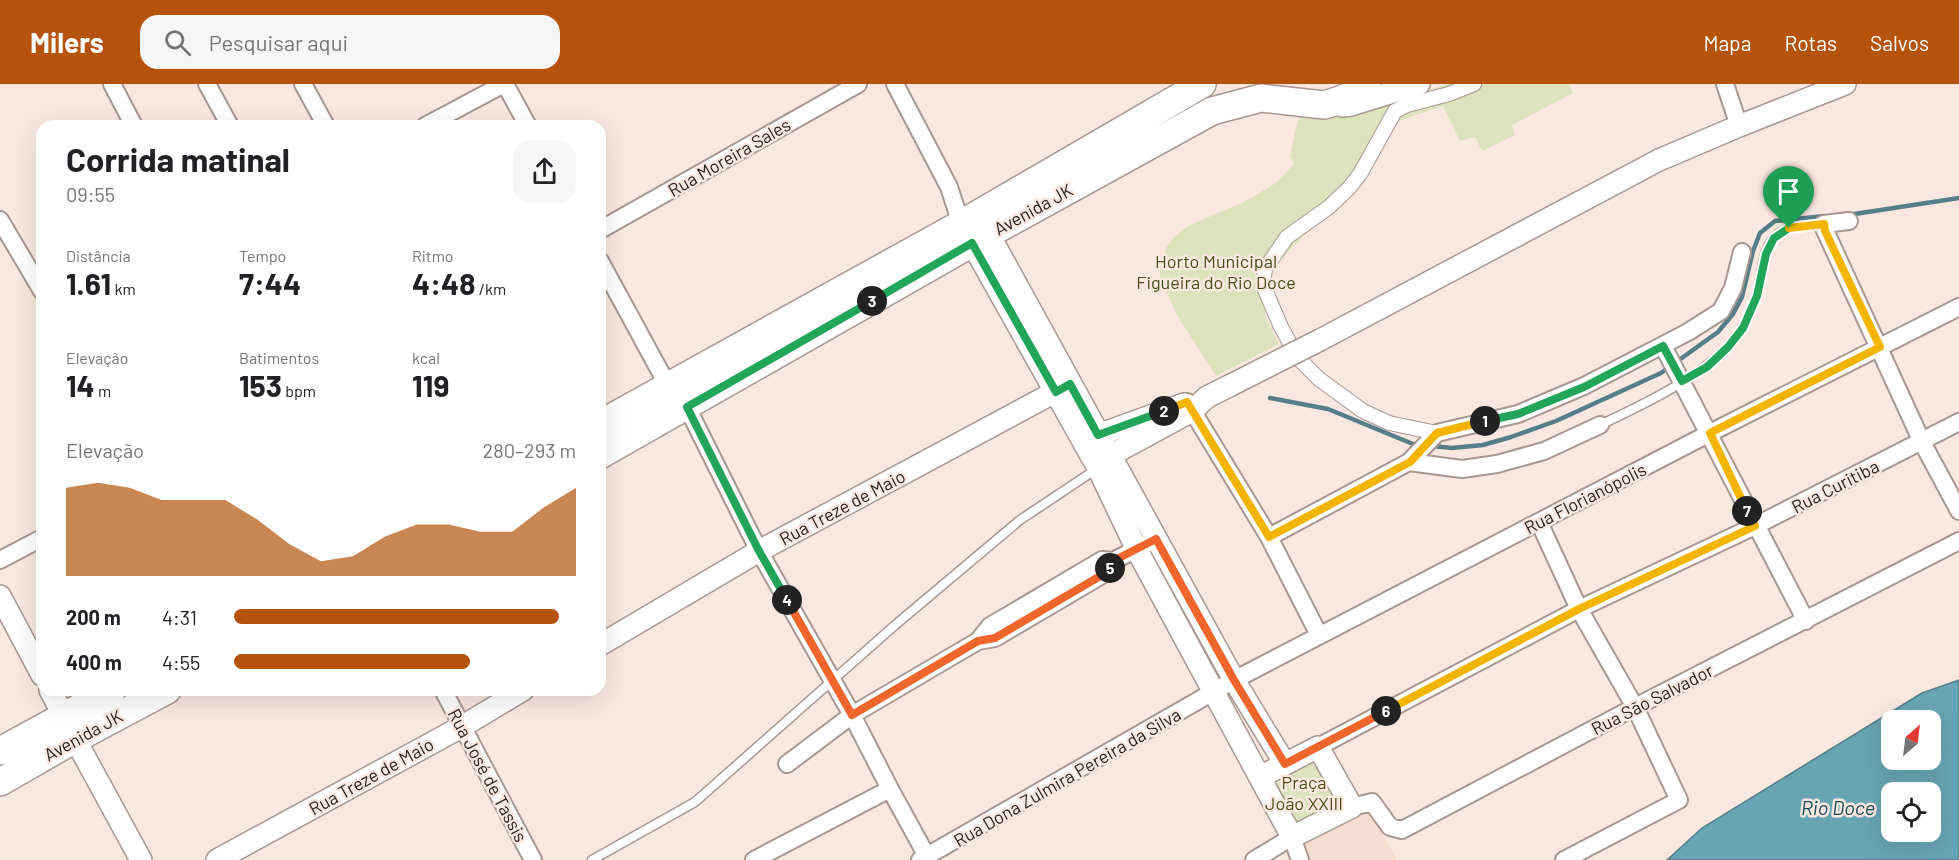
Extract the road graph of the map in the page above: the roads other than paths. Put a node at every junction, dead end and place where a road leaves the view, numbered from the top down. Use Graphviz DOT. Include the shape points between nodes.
graph roads {
  1 [pos="112,84"];
  2 [pos="207,84"];
  3 [pos="303,84"];
  4 [pos="505,84"];
  5 [pos="858,84"];
  6 [pos="895,84"];
  7 [pos="1201,84"];
  8 [pos="1367,84"];
  9 [pos="1419,84"];
  10 [pos="1474,84"];
  11 [pos="1725,84"];
  12 [pos="1845,84"];
  13 [pos="1324,105"];
  14 [pos="131,120"];
  15 [pos="227,120"];
  16 [pos="323,120"];
  17 [pos="436,120"];
  18 [pos="525,120"];
  19 [pos="1739,126"];
  20 [pos="0,220"];
  21 [pos="1849,221"];
  22 [pos="1824,224"];
  23 [pos="606,227"];
  24 [pos="974,229"];
  25 [pos="1742,252"];
  26 [pos="606,272"];
  27 [pos="36,281"];
  28 [pos="1959,307"];
  29 [pos="1663,346"];
  30 [pos="1880,347"];
  31 [pos="1682,381"];
  32 [pos="668,386"];
  33 [pos="1063,388"];
  34 [pos="1196,403"];
  35 [pos="687,407"];
  36 [pos="606,421"];
  37 [pos="1959,422"];
  38 [pos="1600,425"];
  39 [pos="1437,433"];
  40 [pos="1710,433"];
  41 [pos="1098,435"];
  42 [pos="1922,442"];
  43 [pos="606,452"];
  44 [pos="1104,462"];
  45 [pos="1410,462"];
  46 [pos="1959,511"];
  47 [pos="1539,522"];
  48 [pos="1755,526"];
  49 [pos="1269,537"];
  50 [pos="1156,539"];
  51 [pos="36,541"];
  52 [pos="1959,541"];
  53 [pos="1137,550"];
  54 [pos="759,551"];
  55 [pos="0,560"];
  56 [pos="0,596"];
  57 [pos="1579,609"];
  58 [pos="1806,621"];
  59 [pos="1319,635"];
  60 [pos="606,641"];
  61 [pos="36,664"];
  62 [pos="1234,680"];
  63 [pos="833,681"];
  64 [pos="1214,693"];
  65 [pos="53,696"];
  66 [pos="105,696"];
  67 [pos="152,696"];
  68 [pos="446,696"];
  69 [pos="513,696"];
  70 [pos="1635,707"];
  71 [pos="852,715"];
  72 [pos="463,726"];
  73 [pos="69,728"];
  74 [pos="1318,747"];
  75 [pos="0,751"];
  76 [pos="787,764"];
  77 [pos="1285,764"];
  78 [pos="1260,777"];
  79 [pos="0,782"];
  80 [pos="890,789"];
  81 [pos="1352,807"];
  82 [pos="1292,837"];
  83 [pos="925,859"];
  84 [pos="141,860"];
  85 [pos="217,860"];
  86 [pos="533,860"];
  87 [pos="592,860"];
  88 [pos="754,860"];
  89 [pos="1254,860"];
  90 [pos="1300,860"];
  91 [pos="1564,860"];
  1 -- 14 [label="street"];
  2 -- 15 [label="street"];
  3 -- 16 [label="street"];
  4 -- 17 [label="street"];
  4 -- 18 [label="street"];
  5 -- 23 [label="street, Rua Moreira Sales"];
  6 -- 24 [label="street"];
  7 -- 24 [label="main road, Avenida JK"];
  8 -- 13 [label="main road" via="1354,94"];
  9 -- 13 [label="street" via="1351,105"];
  10 -- 39 [label="street" via="1395,111 1360,174 1329,207 1287,237 1265,268 1263,285 1298,358 1319,379 1364,411 1389,423"];
  11 -- 19 [label="street"];
  12 -- 19 [label="street"];
  13 -- 24 [label="main road, Avenida JK" via="1261,98 1212,111"];
  19 -- 34 [label="street, bridge" via="1659,160"];
  20 -- 27 [label="street"];
  21 -- 22 [label="street"];
  22 -- 30 [label="street"];
  22 -- 31 [label="lane" via="1789,228 1774,238 1743,328 1707,367"];
  24 -- 32 [label="main road, Avenida JK"];
  24 -- 33 [label="street"];
  24 -- 35 [label="main road, Avenida JK"];
  25 -- 29 [label="street" via="1733,288 1721,311"];
  26 -- 32 [label="street"];
  28 -- 30 [label="street, Rua Florianópolis"];
  29 -- 31 [label="street"];
  29 -- 39 [label="street" via="1584,387 1518,414"];
  30 -- 40 [label="street, Rua Florianópolis"];
  30 -- 42 [label="street"];
  31 -- 38 [label="lane"];
  31 -- 40 [label="street"];
  32 -- 36 [label="main road, Avenida JK"];
  33 -- 41 [label="street"];
  33 -- 44 [label="street"];
  33 -- 54 [label="street, Rua Treze de Maio"];
  34 -- 41 [label="street"];
  34 -- 44 [label="street"];
  34 -- 49 [label="street"];
  35 -- 43 [label="main road, Avenida JK"];
  35 -- 54 [label="street"];
  37 -- 42 [label="street, Rua Curitiba"];
  38 -- 45 [label="street" via="1544,452 1497,464 1462,469"];
  39 -- 45 [label="street"];
  40 -- 47 [label="street, Rua Florianópolis"];
  40 -- 48 [label="street"];
  41 -- 44 [label="street"];
  42 -- 46 [label="street"];
  42 -- 48 [label="street, Rua Curitiba"];
  44 -- 50 [label="street"];
  44 -- 53 [label="street"];
  44 -- 63 [label="lane" via="1020,520"];
  45 -- 49 [label="street"];
  47 -- 57 [label="street"];
  47 -- 59 [label="street, Rua Florianópolis"];
  48 -- 57 [label="street, Rua Curitiba"];
  48 -- 58 [label="street"];
  49 -- 59 [label="street"];
  50 -- 53 [label="street"];
  50 -- 62 [label="street"];
  51 -- 55 [label="street"];
  52 -- 58 [label="street, Rua São Salvador"];
  53 -- 64 [label="street"];
  53 -- 71 [label="street" via="1113,561 1102,560 990,626 978,641"];
  54 -- 60 [label="street, Rua Treze de Maio"];
  54 -- 63 [label="street"];
  56 -- 61 [label="street"];
  57 -- 70 [label="street"];
  57 -- 74 [label="street, Rua Curitiba"];
  58 -- 70 [label="street, Rua São Salvador"];
  59 -- 62 [label="street, Rua Florianópolis"];
  62 -- 64 [label="street, Rua Florianópolis"];
  62 -- 77 [label="street"];
  63 -- 71 [label="street"];
  63 -- 87 [label="lane" via="695,802"];
  64 -- 78 [label="street"];
  64 -- 83 [label="street, Rua Dona Zulmira Pereira da Silva"];
  65 -- 73 [label="street"];
  66 -- 73 [label="main road, Avenida JK"];
  67 -- 73 [label="main road, Avenida JK"];
  68 -- 72 [label="street, Rua José de Tassis"];
  69 -- 72 [label="street, Rua Treze de Maio"];
  70 -- 81 [label="street, Rua São Salvador" via="1402,830 1390,827 1372,802"];
  70 -- 91 [label="street" via="1678,800"];
  71 -- 76 [label="street"];
  71 -- 80 [label="street"];
  72 -- 85 [label="street, Rua Treze de Maio"];
  72 -- 86 [label="street, Rua José de Tassis"];
  73 -- 75 [label="main road, Avenida JK"];
  73 -- 79 [label="main road, Avenida JK"];
  73 -- 84 [label="street"];
  74 -- 77 [label="street, Rua Curitiba"];
  74 -- 81 [label="street"];
  77 -- 78 [label="street, Rua Curitiba"];
  78 -- 82 [label="street"];
  80 -- 83 [label="street"];
  80 -- 88 [label="street"];
  81 -- 82 [label="street"];
  82 -- 89 [label="street"];
  82 -- 90 [label="street"];
}
